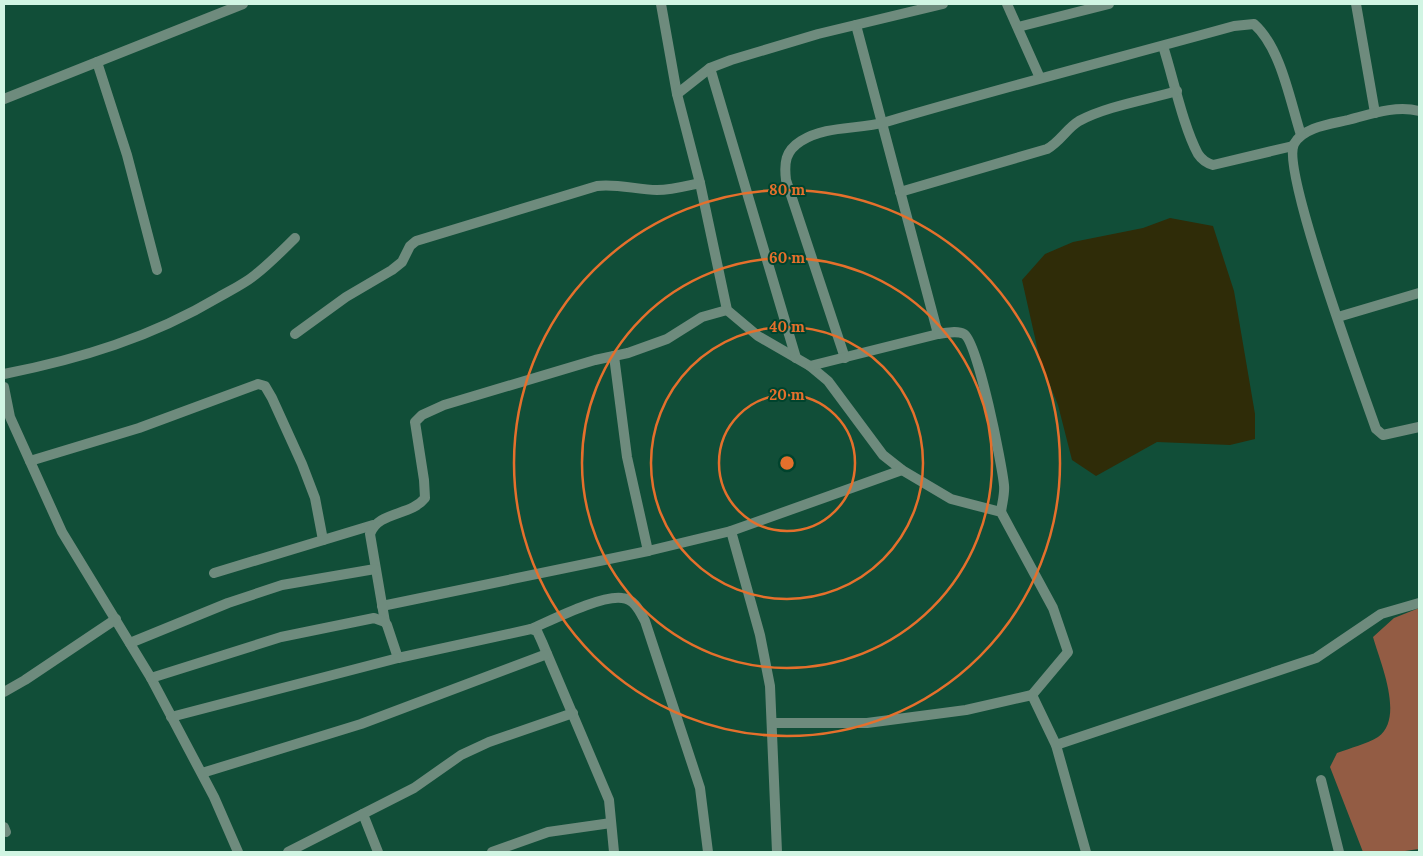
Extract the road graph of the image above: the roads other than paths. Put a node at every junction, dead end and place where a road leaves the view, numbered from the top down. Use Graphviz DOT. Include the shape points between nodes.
graph roads {
  1 [pos="242,4"];
  2 [pos="661,4"];
  3 [pos="943,4"];
  4 [pos="1007,4"];
  5 [pos="1109,4"];
  6 [pos="1356,4"];
  7 [pos="856,25"];
  8 [pos="1018,27"];
  9 [pos="1163,46"];
  10 [pos="97,62"];
  11 [pos="710,68"];
  12 [pos="1040,78"];
  13 [pos="1177,91"];
  14 [pos="677,94"];
  15 [pos="4,99"];
  16 [pos="1419,111"];
  17 [pos="1375,113"];
  18 [pos="882,123"];
  19 [pos="1302,135"];
  20 [pos="1293,146"];
  21 [pos="700,183"];
  22 [pos="900,192"];
  23 [pos="294,238"];
  24 [pos="157,270"];
  25 [pos="1419,293"];
  26 [pos="727,310"];
  27 [pos="1338,317"];
  28 [pos="295,334"];
  29 [pos="938,334"];
  30 [pos="614,356"];
  31 [pos="796,358"];
  32 [pos="845,358"];
  33 [pos="810,366"];
  34 [pos="4,374"];
  35 [pos="4,394"];
  36 [pos="1419,427"];
  37 [pos="30,461"];
  38 [pos="902,470"];
  39 [pos="1001,512"];
  40 [pos="373,525"];
  41 [pos="731,531"];
  42 [pos="323,540"];
  43 [pos="648,551"];
  44 [pos="375,569"];
  45 [pos="214,572"];
  46 [pos="1419,603"];
  47 [pos="382,606"];
  48 [pos="116,619"];
  49 [pos="385,622"];
  50 [pos="531,629"];
  51 [pos="130,643"];
  52 [pos="547,654"];
  53 [pos="398,658"];
  54 [pos="151,678"];
  55 [pos="4,692"];
  56 [pos="1032,695"];
  57 [pos="573,713"];
  58 [pos="171,717"];
  59 [pos="772,723"];
  60 [pos="1056,745"];
  61 [pos="202,773"];
  62 [pos="1321,780"];
  63 [pos="363,814"];
  64 [pos="611,823"];
  65 [pos="238,852"];
  66 [pos="288,852"];
  67 [pos="378,852"];
  68 [pos="492,852"];
  69 [pos="614,852"];
  70 [pos="708,852"];
  71 [pos="777,852"];
  72 [pos="1086,852"];
  73 [pos="1339,852"];
  1 -- 10 [label="street"];
  2 -- 14 [label="street"];
  3 -- 7 [label="street"];
  4 -- 8 [label="street"];
  5 -- 8 [label="street"];
  6 -- 17 [label="street"];
  7 -- 11 [label="street"];
  7 -- 18 [label="street"];
  8 -- 12 [label="street"];
  9 -- 12 [label="street"];
  9 -- 13 [label="street"];
  9 -- 19 [label="street" via="1234,26 1254,24 1274,51"];
  10 -- 15 [label="street"];
  10 -- 24 [label="street" via="127,155"];
  11 -- 14 [label="street"];
  11 -- 31 [label="street"];
  12 -- 18 [label="street"];
  13 -- 20 [label="street" via="1198,154 1205,162 1213,165 1224,163"];
  13 -- 22 [label="street" via="1077,122 1059,142 1047,149"];
  14 -- 21 [label="street"];
  16 -- 17 [label="street" via="1399,109"];
  17 -- 19 [label="street"];
  18 -- 22 [label="street"];
  18 -- 32 [label="street" via="823,131 800,142 787,153 784,167"];
  19 -- 20 [label="street"];
  20 -- 27 [label="street" via="1293,166 1310,232"];
  21 -- 26 [label="street"];
  21 -- 28 [label="street" via="658,190 608,184 586,188 416,241 402,262 392,270 346,297"];
  22 -- 29 [label="street"];
  23 -- 34 [label="street" via="254,276 172,323 128,341 49,365"];
  25 -- 27 [label="street"];
  26 -- 30 [label="street" via="702,317 667,339"];
  26 -- 31 [label="street" via="758,336"];
  27 -- 36 [label="street" via="1376,429 1383,435"];
  29 -- 32 [label="street"];
  29 -- 39 [label="street" via="964,334 975,354 1001,464 1004,488"];
  30 -- 40 [label="street" via="444,405 422,415 415,422 415,432 425,498 413,508"];
  30 -- 43 [label="street" via="627,457"];
  31 -- 33 [label="street"];
  32 -- 33 [label="street"];
  33 -- 38 [label="street" via="828,380 883,455"];
  35 -- 37 [label="street" via="10,417"];
  37 -- 42 [label="street" via="139,428 258,384 265,386 272,398 302,464 315,498"];
  37 -- 48 [label="street" via="62,532"];
  38 -- 39 [label="street" via="951,499"];
  38 -- 41 [label="street"];
  39 -- 56 [label="street" via="1053,608 1068,652"];
  40 -- 42 [label="street"];
  40 -- 44 [label="street" via="370,534"];
  41 -- 43 [label="street"];
  41 -- 59 [label="street" via="760,635 770,686"];
  42 -- 45 [label="street"];
  43 -- 47 [label="street"];
  44 -- 47 [label="street"];
  44 -- 51 [label="street" via="282,584"];
  46 -- 60 [label="street" via="1381,614 1316,658"];
  47 -- 49 [label="street"];
  48 -- 51 [label="street"];
  48 -- 55 [label="street"];
  49 -- 53 [label="street"];
  49 -- 54 [label="street" via="374,618 281,637"];
  50 -- 52 [label="street" via="540,636"];
  50 -- 53 [label="street"];
  50 -- 70 [label="street" via="596,603 623,598 636,604 645,622 700,788"];
  51 -- 54 [label="street"];
  52 -- 57 [label="street"];
  52 -- 61 [label="street" via="362,724"];
  53 -- 58 [label="street"];
  54 -- 58 [label="street"];
  56 -- 59 [label="street" via="966,710 867,722"];
  56 -- 60 [label="street"];
  57 -- 63 [label="street" via="488,742 462,755 414,788"];
  57 -- 64 [label="street" via="608,800"];
  58 -- 61 [label="street"];
  59 -- 71 [label="street"];
  60 -- 72 [label="street"];
  61 -- 65 [label="street"];
  62 -- 73 [label="street"];
  63 -- 66 [label="street"];
  63 -- 67 [label="street"];
  64 -- 68 [label="street" via="548,832"];
  64 -- 69 [label="street"];
}
